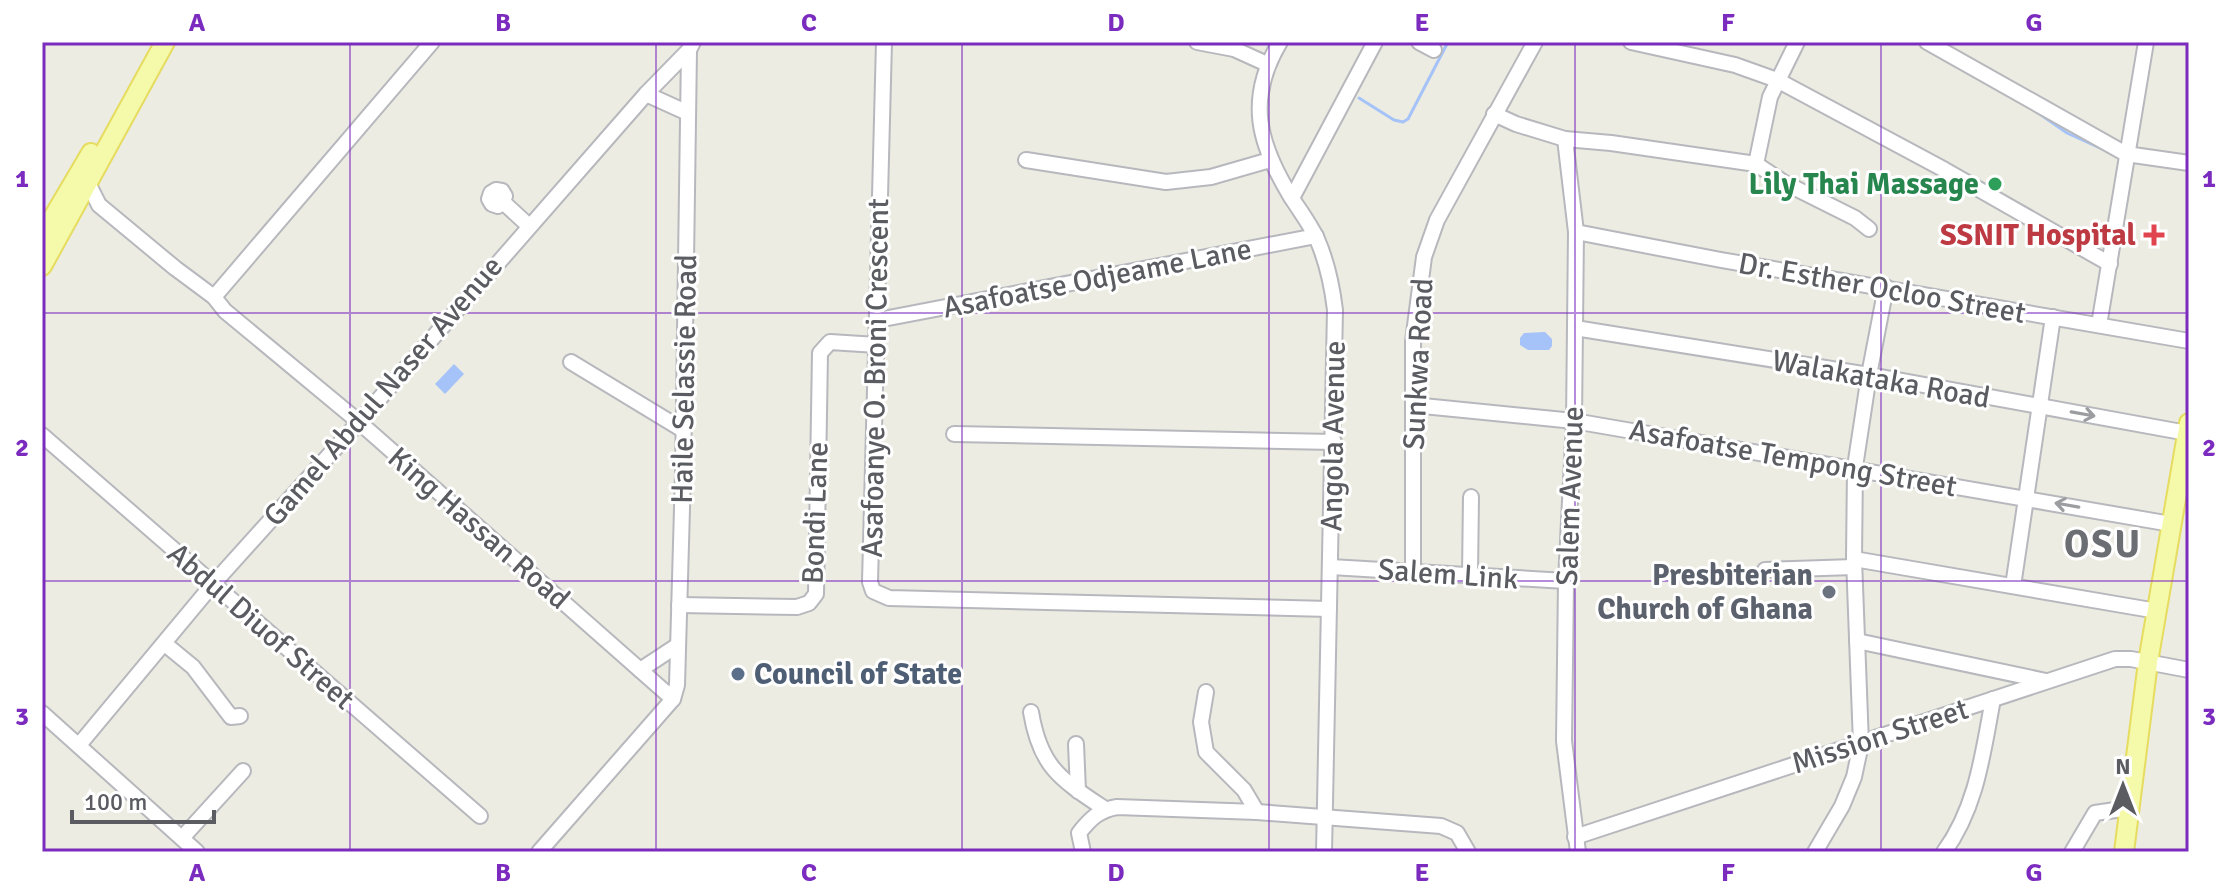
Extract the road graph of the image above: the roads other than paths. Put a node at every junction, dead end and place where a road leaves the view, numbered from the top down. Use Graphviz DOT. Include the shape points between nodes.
graph roads {
  1 [pos="151,42"];
  2 [pos="165,42"];
  3 [pos="432,42"];
  4 [pos="884,42"];
  5 [pos="1197,42"];
  6 [pos="1280,42"];
  7 [pos="1375,42"];
  8 [pos="1419,42"];
  9 [pos="1535,42"];
  10 [pos="1631,42"];
  11 [pos="1797,42"];
  12 [pos="1927,42"];
  13 [pos="2145,42"];
  14 [pos="691,46"];
  15 [pos="1434,50"];
  16 [pos="1267,64"];
  17 [pos="1777,80"];
  18 [pos="646,94"];
  19 [pos="688,113"];
  20 [pos="1494,114"];
  21 [pos="1565,139"];
  22 [pos="2126,154"];
  23 [pos="1026,160"];
  24 [pos="1270,160"];
  25 [pos="2189,163"];
  26 [pos="1756,164"];
  27 [pos="88,183"];
  28 [pos="1292,198"];
  29 [pos="503,202"];
  30 [pos="99,205"];
  31 [pos="75,206"];
  32 [pos="529,226"];
  33 [pos="1869,229"];
  34 [pos="1576,232"];
  35 [pos="42,236"];
  36 [pos="1316,236"];
  37 [pos="2110,264"];
  38 [pos="42,266"];
  39 [pos="1886,287"];
  40 [pos="214,297"];
  41 [pos="2053,317"];
  42 [pos="878,320"];
  43 [pos="2099,325"];
  44 [pos="1575,328"];
  45 [pos="2189,341"];
  46 [pos="877,345"];
  47 [pos="571,362"];
  48 [pos="1869,375"];
  49 [pos="1413,405"];
  50 [pos="2040,406"];
  51 [pos="1574,421"];
  52 [pos="359,422"];
  53 [pos="2188,428"];
  54 [pos="683,430"];
  55 [pos="954,434"];
  56 [pos="42,435"];
  57 [pos="1334,442"];
  58 [pos="1855,467"];
  59 [pos="1471,497"];
  60 [pos="2027,498"];
  61 [pos="2171,524"];
  62 [pos="1854,563"];
  63 [pos="1331,567"];
  64 [pos="1413,570"];
  65 [pos="1765,570"];
  66 [pos="1470,574"];
  67 [pos="1566,581"];
  68 [pos="213,584"];
  69 [pos="2013,586"];
  70 [pos="679,605"];
  71 [pos="1329,609"];
  72 [pos="2157,611"];
  73 [pos="1857,641"];
  74 [pos="165,644"];
  75 [pos="678,645"];
  76 [pos="2148,662"];
  77 [pos="640,670"];
  78 [pos="2189,670"];
  79 [pos="2047,681"];
  80 [pos="1206,692"];
  81 [pos="673,699"];
  82 [pos="1993,699"];
  83 [pos="1031,712"];
  84 [pos="42,713"];
  85 [pos="240,716"];
  86 [pos="1076,744"];
  87 [pos="1861,744"];
  88 [pos="79,745"];
  89 [pos="243,771"];
  90 [pos="1078,791"];
  91 [pos="2129,808"];
  92 [pos="1105,809"];
  93 [pos="1257,812"];
  94 [pos="480,816"];
  95 [pos="1325,816"];
  96 [pos="182,838"];
  97 [pos="1576,844"];
  98 [pos="1818,851"];
  99 [pos="197,852"];
  100 [pos="539,852"];
  101 [pos="1083,852"];
  102 [pos="1324,852"];
  103 [pos="1468,852"];
  104 [pos="1944,852"];
  105 [pos="2072,852"];
  106 [pos="2124,852"];
  1 -- 35 [label="main road"];
  2 -- 27 [label="main road"];
  3 -- 40 [label="street"];
  4 -- 42 [label="street, Asafoanye O. Broni Crescent"];
  5 -- 16 [label="street" via="1234,49"];
  6 -- 16 [label="street, Angola Avenue"];
  7 -- 28 [label="street"];
  8 -- 15 [label="street"];
  9 -- 20 [label="street, Sunkwa Road"];
  10 -- 17 [label="street"];
  11 -- 17 [label="street"];
  12 -- 22 [label="street"];
  13 -- 22 [label="street"];
  14 -- 18 [label="street, Gamel Abdul Naser Avenue"];
  14 -- 19 [label="street, Haile Selassie Road"];
  16 -- 24 [label="street, Angola Avenue" via="1260,119"];
  17 -- 26 [label="street"];
  17 -- 37 [label="street"];
  18 -- 19 [label="street"];
  18 -- 32 [label="street, Gamel Abdul Naser Avenue"];
  19 -- 54 [label="street, Haile Selassie Road"];
  20 -- 21 [label="street"];
  20 -- 49 [label="street, Sunkwa Road" via="1430,234 1413,341"];
  21 -- 26 [label="street"];
  21 -- 34 [label="street, Salem Avenue"];
  22 -- 25 [label="street"];
  22 -- 37 [label="street"];
  23 -- 24 [label="street" via="1166,182 1211,177"];
  24 -- 28 [label="street, Angola Avenue"];
  26 -- 33 [label="street"];
  27 -- 30 [label="street, King Hassan Road"];
  27 -- 31 [label="main road"];
  28 -- 36 [label="street, Angola Avenue"];
  29 -- 32 [label="street"];
  30 -- 31 [label="street"];
  30 -- 40 [label="street, King Hassan Road"];
  31 -- 38 [label="main road"];
  32 -- 52 [label="street, Gamel Abdul Naser Avenue"];
  34 -- 39 [label="street, Dr. Esther Ocloo Street"];
  34 -- 44 [label="street, Salem Avenue"];
  36 -- 42 [label="street, Asafoatse Odjeame Lane"];
  36 -- 57 [label="street, Angola Avenue" via="1335,310"];
  37 -- 43 [label="street"];
  39 -- 41 [label="street, Dr. Esther Ocloo Street"];
  39 -- 48 [label="street"];
  40 -- 52 [label="street, King Hassan Road"];
  41 -- 43 [label="street, Dr. Esther Ocloo Street"];
  41 -- 50 [label="street"];
  42 -- 46 [label="street, Asafoanye O. Broni Crescent"];
  43 -- 45 [label="street, Dr. Esther Ocloo Street"];
  44 -- 48 [label="street, Walakataka Road"];
  44 -- 51 [label="street, Salem Avenue"];
  46 -- 70 [label="street, Bondi Lane" via="830,342 820,353 816,594 797,607"];
  46 -- 71 [label="street, Asafoanye O. Broni Crescent" via="870,582 879,595"];
  47 -- 54 [label="street"];
  48 -- 50 [label="street, Walakataka Road"];
  48 -- 58 [label="street"];
  49 -- 51 [label="street, Asafoatse Tempong Street"];
  49 -- 64 [label="street, Sunkwa Road"];
  50 -- 53 [label="street, Walakataka Road, one-way"];
  50 -- 60 [label="street"];
  51 -- 58 [label="street, Asafoatse Tempong Street"];
  51 -- 67 [label="street, Salem Avenue"];
  52 -- 68 [label="street, Gamel Abdul Naser Avenue"];
  52 -- 77 [label="street, King Hassan Road"];
  53 -- 61 [label="main road"];
  54 -- 70 [label="street, Haile Selassie Road"];
  55 -- 57 [label="street"];
  56 -- 68 [label="street, Abdul Diuof Street"];
  57 -- 63 [label="street, Angola Avenue"];
  58 -- 60 [label="street, Asafoatse Tempong Street"];
  58 -- 62 [label="street"];
  59 -- 66 [label="street"];
  61 -- 60 [label="street, Asafoatse Tempong Street, one-way"];
  60 -- 69 [label="street"];
  61 -- 72 [label="main road"];
  62 -- 65 [label="street"];
  62 -- 69 [label="street"];
  62 -- 73 [label="street"];
  63 -- 64 [label="street, Salem Link"];
  63 -- 71 [label="street, Angola Avenue"];
  64 -- 66 [label="street, Salem Link"];
  66 -- 67 [label="street, Salem Link"];
  67 -- 97 [label="street, Salem Avenue" via="1564,741"];
  68 -- 74 [label="street, Gamel Abdul Naser Avenue"];
  68 -- 94 [label="street, Abdul Diuof Street"];
  69 -- 72 [label="street"];
  70 -- 75 [label="street, Haile Selassie Road"];
  71 -- 95 [label="street, Angola Avenue"];
  72 -- 76 [label="main road"];
  73 -- 79 [label="street"];
  73 -- 87 [label="street"];
  74 -- 85 [label="street" via="193,667 231,717"];
  74 -- 88 [label="street, Gamel Abdul Naser Avenue"];
  75 -- 77 [label="street"];
  75 -- 81 [label="street, Haile Selassie Road"];
  76 -- 78 [label="street, Mission Street"];
  76 -- 79 [label="street, Mission Street" via="2115,659"];
  76 -- 91 [label="main road"];
  77 -- 81 [label="street, King Hassan Road"];
  79 -- 82 [label="street, Mission Street"];
  80 -- 93 [label="street" via="1201,722 1206,752 1244,790"];
  81 -- 100 [label="street"];
  82 -- 87 [label="street, Mission Street"];
  82 -- 104 [label="street" via="1971,801 1960,831"];
  83 -- 90 [label="street" via="1043,755"];
  84 -- 88 [label="street"];
  86 -- 90 [label="street"];
  87 -- 97 [label="street, Mission Street"];
  87 -- 98 [label="street" via="1854,777"];
  88 -- 96 [label="street"];
  89 -- 96 [label="street"];
  90 -- 92 [label="street"];
  91 -- 105 [label="street" via="2095,813"];
  91 -- 106 [label="main road"];
  92 -- 93 [label="street"];
  92 -- 101 [label="street" via="1079,833"];
  93 -- 95 [label="street"];
  95 -- 102 [label="street, Angola Avenue"];
  95 -- 103 [label="street" via="1441,826 1457,833"];
  96 -- 99 [label="street"];
}
